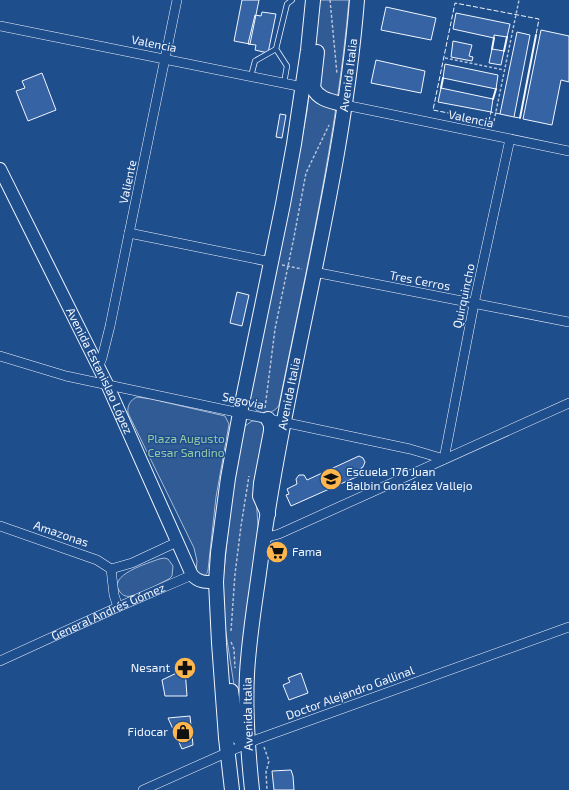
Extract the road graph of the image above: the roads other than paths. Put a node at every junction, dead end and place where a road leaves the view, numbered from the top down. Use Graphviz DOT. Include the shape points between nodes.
graph roads {
  1 [pos="177,0"];
  2 [pos="292,0"];
  3 [pos="313,0"];
  4 [pos="357,0"];
  5 [pos="312,17"];
  6 [pos="0,26"];
  7 [pos="276,49"];
  8 [pos="165,59"];
  9 [pos="252,76"];
  10 [pos="284,83"];
  11 [pos="303,87"];
  12 [pos="345,105"];
  13 [pos="510,139"];
  14 [pos="569,151"];
  15 [pos="0,169"];
  16 [pos="130,233"];
  17 [pos="271,262"];
  18 [pos="314,272"];
  19 [pos="474,304"];
  20 [pos="569,322"];
  21 [pos="0,356"];
  22 [pos="98,368"];
  23 [pos="107,384"];
  24 [pos="569,403"];
  25 [pos="240,413"];
  26 [pos="266,418"];
  27 [pos="284,422"];
  28 [pos="444,459"];
  29 [pos="268,514"];
  30 [pos="0,526"];
  31 [pos="264,538"];
  32 [pos="177,542"];
  33 [pos="112,569"];
  34 [pos="192,575"];
  35 [pos="216,582"];
  36 [pos="118,606"];
  37 [pos="569,627"];
  38 [pos="224,641"];
  39 [pos="0,661"];
  40 [pos="248,744"];
  41 [pos="228,752"];
  42 [pos="234,789"];
  43 [pos="143,790"];
  44 [pos="252,790"];
  1 -- 8 [label="street, Valiente"];
  2 -- 7 [label="lane" via="287,4"];
  3 -- 5 [label="main road, Avenida Italia"];
  4 -- 12 [label="main road, Avenida Italia"];
  5 -- 11 [label="main road, Avenida Italia"];
  5 -- 12 [label="main road" via="318,41 314,88 324,99"];
  6 -- 8 [label="street, Valencia"];
  7 -- 9 [label="lane" via="255,61"];
  7 -- 10 [label="lane" via="287,66"];
  8 -- 9 [label="street, Valencia"];
  8 -- 16 [label="street, Valiente"];
  9 -- 10 [label="street, Valencia"];
  10 -- 11 [label="street, Valencia"];
  11 -- 17 [label="main road, Avenida Italia"];
  12 -- 13 [label="street, Valencia"];
  12 -- 18 [label="main road, Avenida Italia"];
  13 -- 14 [label="street, Valencia"];
  13 -- 19 [label="street, Quirquincho"];
  15 -- 22 [label="street, Avenida Estanislao López"];
  16 -- 17 [label="street"];
  16 -- 22 [label="street, Valiente" via="105,349"];
  17 -- 25 [label="main road, Avenida Italia"];
  18 -- 19 [label="street, Tres Cerros"];
  18 -- 27 [label="main road, Avenida Italia"];
  19 -- 20 [label="street, Tres Cerros"];
  19 -- 28 [label="street, Quirquincho"];
  21 -- 23 [label="street, Segovia" via="66,376"];
  22 -- 23 [label="street, Avenida Estanislao López"];
  23 -- 25 [label="street, Segovia"];
  23 -- 32 [label="street, Avenida Estanislao López"];
  24 -- 28 [label="street"];
  25 -- 26 [label="street, Segovia"];
  25 -- 35 [label="main road, Avenida Italia" via="221,524"];
  26 -- 27 [label="street, Segovia"];
  26 -- 29 [label="main road" via="271,424 271,431 260,496"];
  27 -- 28 [label="street, Segovia" via="410,449"];
  27 -- 29 [label="main road, Avenida Italia"];
  28 -- 31 [label="street" via="279,534"];
  29 -- 31 [label="main road, Avenida Italia"];
  30 -- 33 [label="street, Amazonas" via="97,560"];
  31 -- 40 [label="main road, Avenida Italia" via="249,645 246,700"];
  32 -- 33 [label="street" via="132,563"];
  32 -- 34 [label="street, Avenida Estanislao López"];
  33 -- 36 [label="street" via="114,595"];
  34 -- 35 [label="street" via="200,581"];
  34 -- 36 [label="street, General Andrés Gómez"];
  35 -- 38 [label="main road, Avenida Italia"];
  36 -- 39 [label="street, General Andrés Gómez"];
  37 -- 40 [label="street, Doctor Alejandro Gallinal"];
  38 -- 40 [label="main road" via="237,734 239,740"];
  38 -- 41 [label="main road, Avenida Italia"];
  40 -- 41 [label="street, Doctor Alejandro Gallinal"];
  40 -- 44 [label="main road, Avenida Italia"];
  41 -- 42 [label="main road" via="240,762"];
  41 -- 43 [label="street, Doctor Alejandro Gallinal"];
}
